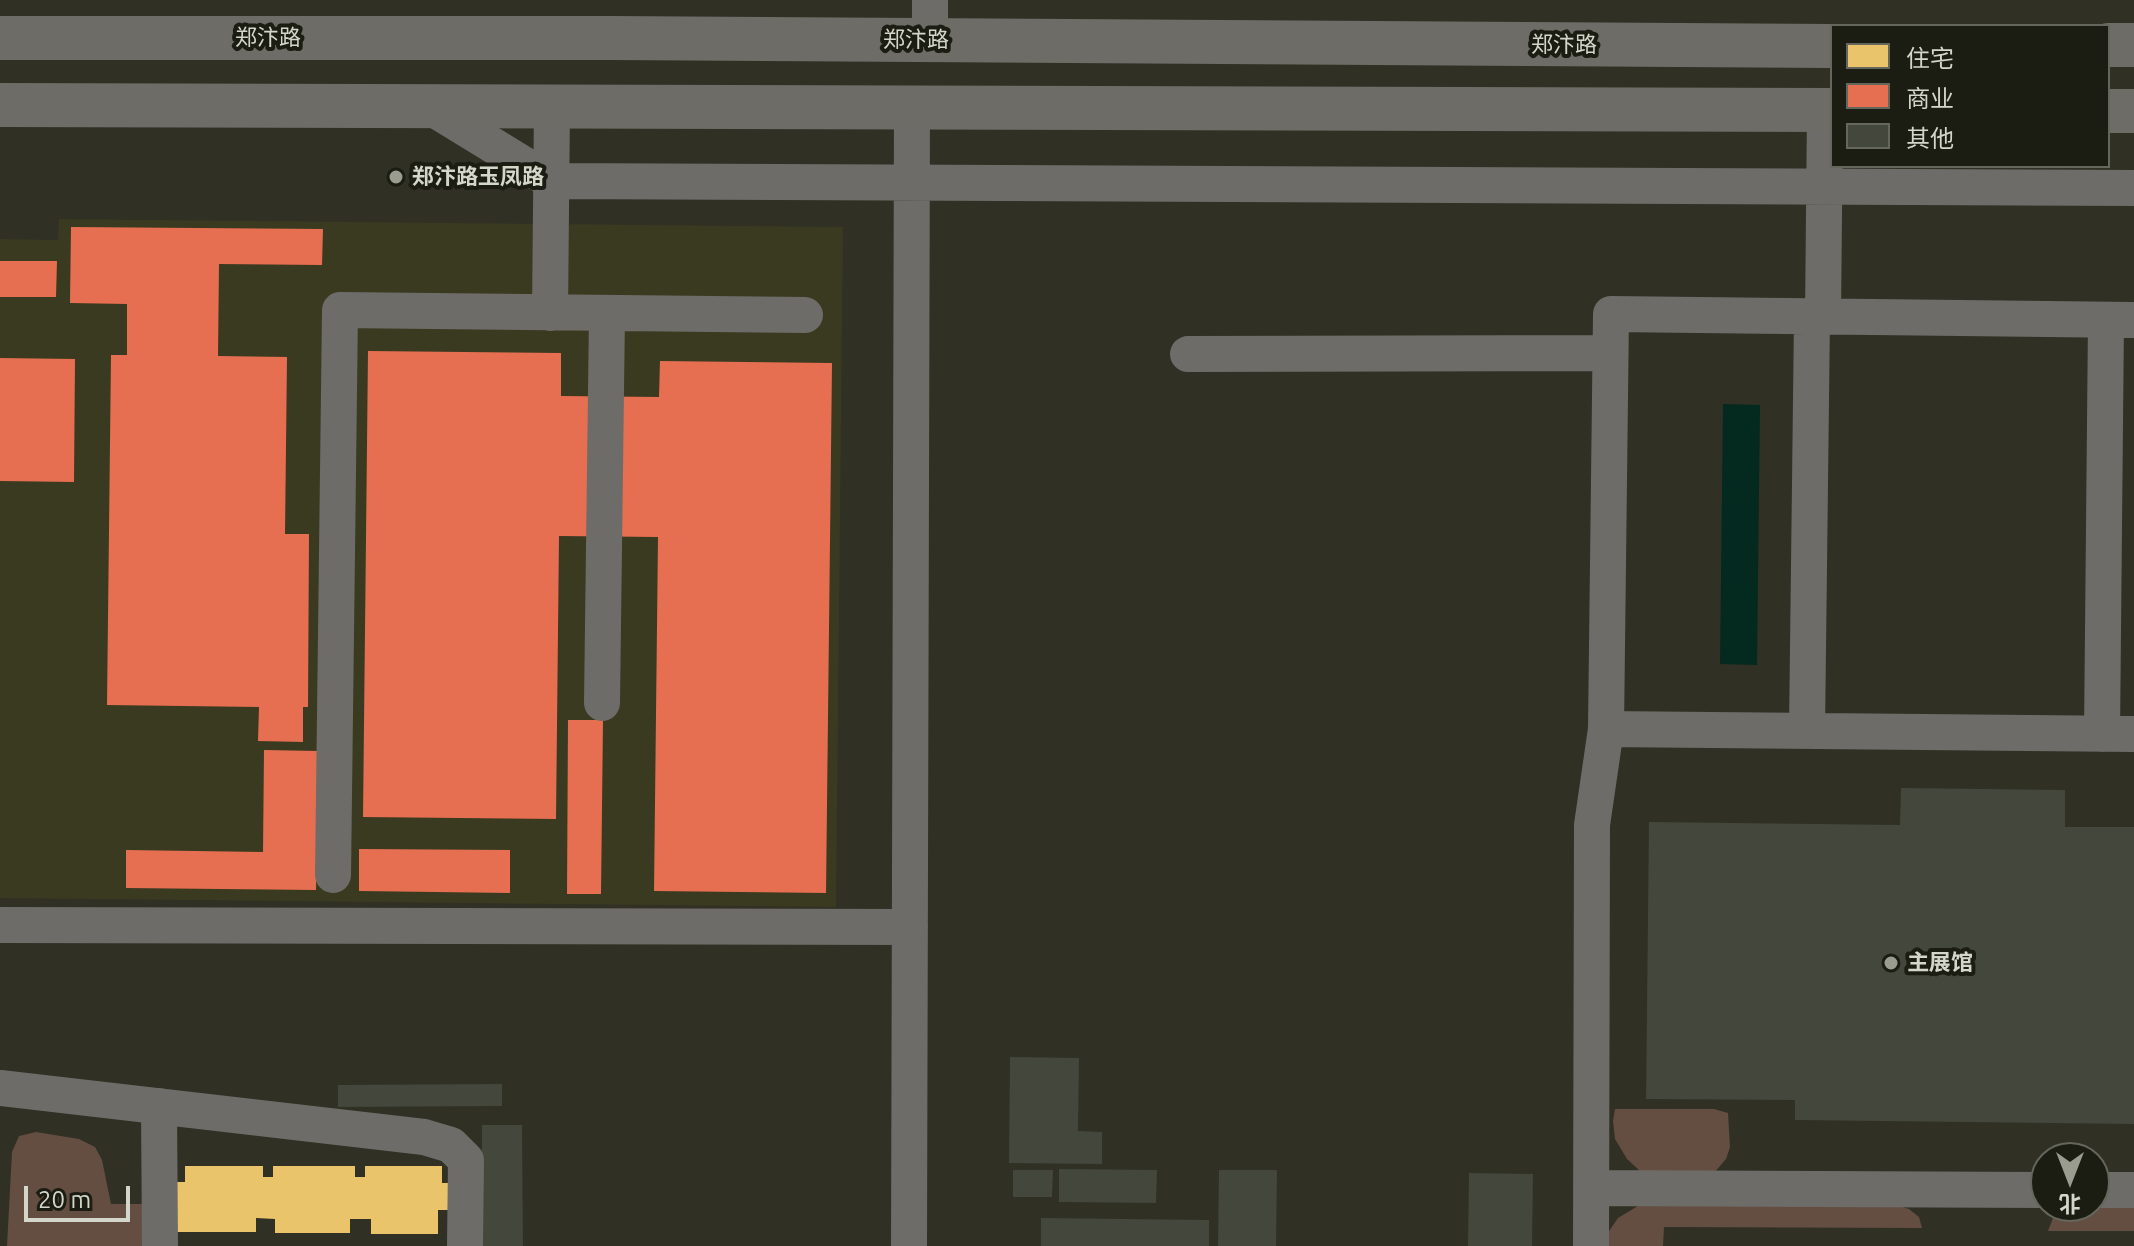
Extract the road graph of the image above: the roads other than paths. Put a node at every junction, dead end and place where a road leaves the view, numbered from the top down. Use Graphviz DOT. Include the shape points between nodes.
graph roads {
  1 [pos="930,20"];
  2 [pos="0,38"];
  3 [pos="2110,45"];
  4 [pos="2134,45"];
  5 [pos="1830,46"];
  6 [pos="0,105"];
  7 [pos="427,105"];
  8 [pos="552,105"];
  9 [pos="912,107"];
  10 [pos="1829,110"];
  11 [pos="2110,111"];
  12 [pos="2134,111"];
  13 [pos="551,181"];
  14 [pos="912,183"];
  15 [pos="1824,187"];
  16 [pos="2134,188"];
  17 [pos="550,313"];
  18 [pos="607,313"];
  19 [pos="805,315"];
  20 [pos="1817,317"];
  21 [pos="2120,320"];
  22 [pos="1610,353"];
  23 [pos="1188,354"];
  24 [pos="602,703"];
  25 [pos="1606,729"];
  26 [pos="1807,731"];
  27 [pos="2118,734"];
  28 [pos="333,875"];
  29 [pos="0,925"];
  30 [pos="910,927"];
  31 [pos="0,1088"];
  32 [pos="159,1106"];
  33 [pos="1591,1188"];
  34 [pos="2030,1190"];
  35 [pos="2110,1190"];
  36 [pos="2134,1190"];
  37 [pos="160,1246"];
  38 [pos="465,1246"];
  39 [pos="909,1246"];
  40 [pos="1591,1246"];
  1 -- 2 [label="main road, 郑汴路"];
  1 -- 5 [label="main road, 郑汴路"];
  3 -- 4 [label="main road"];
  6 -- 7 [label="main road"];
  7 -- 8 [label="main road"];
  7 -- 13 [label="street"];
  8 -- 9 [label="main road"];
  8 -- 13 [label="street"];
  9 -- 10 [label="main road"];
  9 -- 14 [label="street"];
  10 -- 15 [label="street"];
  11 -- 12 [label="main road"];
  13 -- 14 [label="street"];
  13 -- 17 [label="street"];
  14 -- 15 [label="street"];
  14 -- 30 [label="street"];
  15 -- 16 [label="street"];
  15 -- 20 [label="street"];
  17 -- 18 [label="street"];
  17 -- 28 [label="street" via="340,310"];
  18 -- 19 [label="street"];
  18 -- 24 [label="street"];
  20 -- 21 [label="street"];
  20 -- 22 [label="street" via="1611,314"];
  20 -- 26 [label="street"];
  21 -- 27 [label="street"];
  22 -- 23 [label="street"];
  22 -- 25 [label="street"];
  25 -- 26 [label="street"];
  25 -- 33 [label="street" via="1592,825"];
  26 -- 27 [label="street"];
  29 -- 30 [label="street"];
  30 -- 39 [label="street"];
  31 -- 32 [label="street"];
  32 -- 37 [label="street"];
  32 -- 38 [label="street" via="424,1137 451,1145 466,1160"];
  33 -- 34 [label="street"];
  33 -- 40 [label="street"];
  35 -- 36 [label="street"];
}
